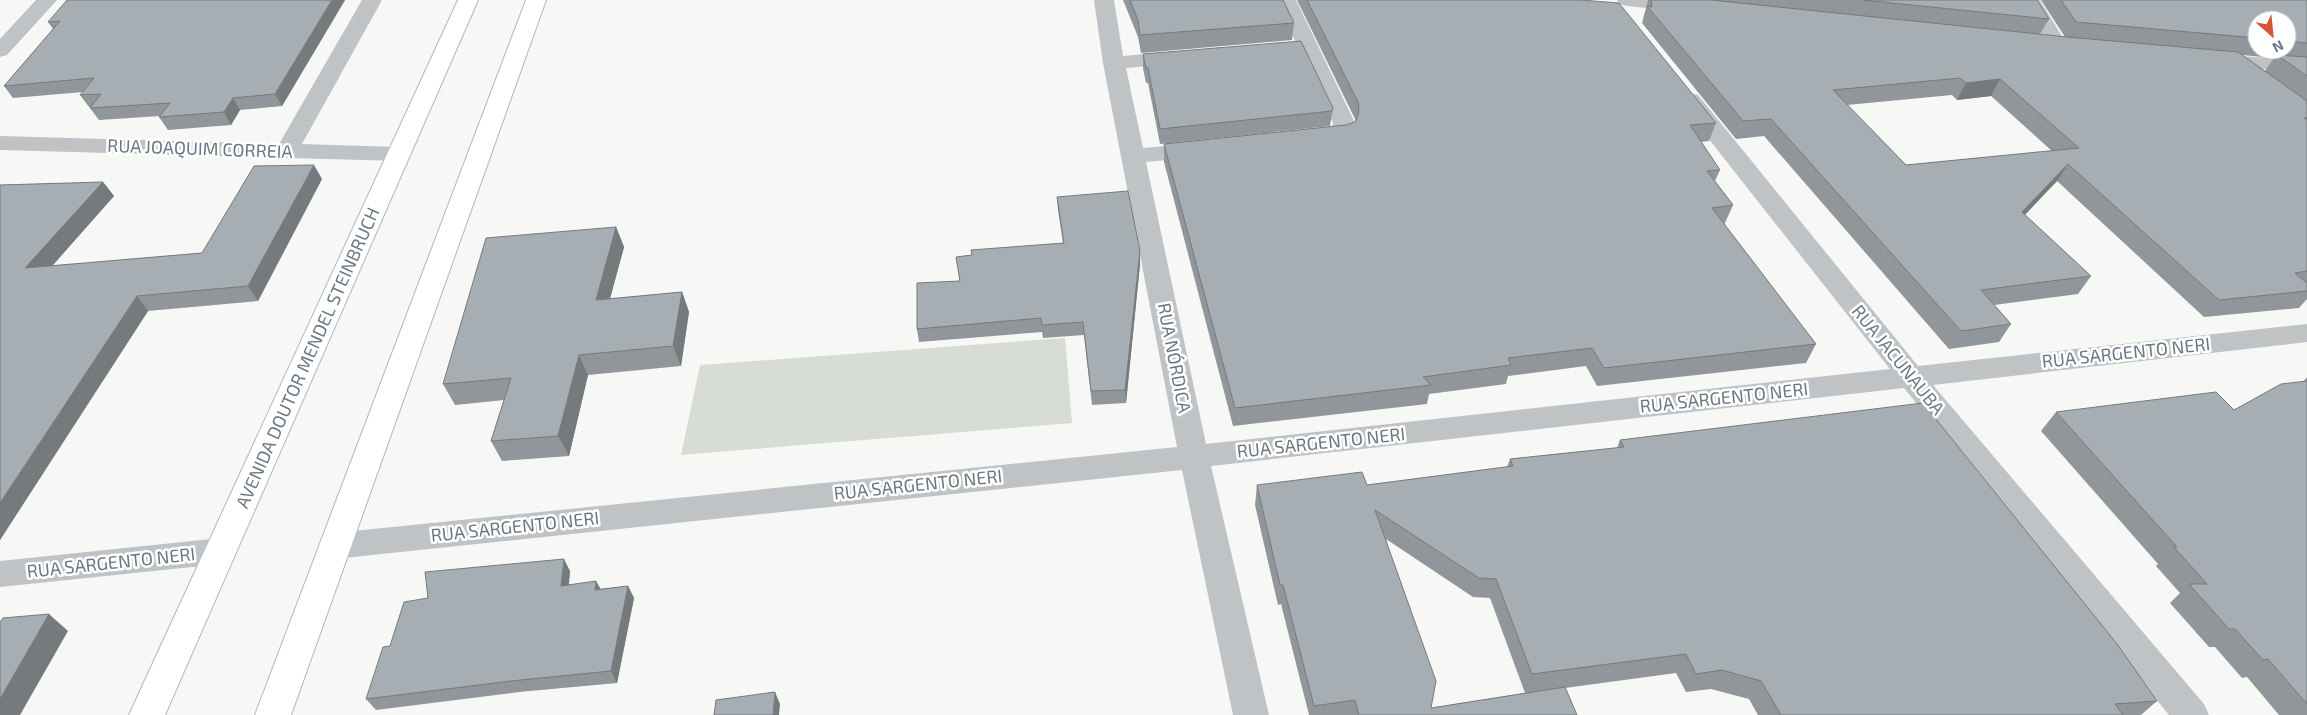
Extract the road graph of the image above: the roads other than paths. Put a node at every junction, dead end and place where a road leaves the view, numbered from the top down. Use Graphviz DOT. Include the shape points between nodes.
graph roads {
  1 [pos="47,0"];
  2 [pos="372,0"];
  3 [pos="468,0"];
  4 [pos="536,0"];
  5 [pos="1104,0"];
  6 [pos="1286,0"];
  7 [pos="1611,0"];
  8 [pos="2030,0"];
  9 [pos="1705,8"];
  10 [pos="1628,12"];
  11 [pos="2029,43"];
  12 [pos="0,51"];
  13 [pos="1200,56"];
  14 [pos="2194,58"];
  15 [pos="2233,61"];
  16 [pos="1114,63"];
  17 [pos="2307,67"];
  18 [pos="1672,77"];
  19 [pos="2262,82"];
  20 [pos="1290,141"];
  21 [pos="0,143"];
  22 [pos="1221,148"];
  23 [pos="286,152"];
  24 [pos="399,154"];
  25 [pos="1133,156"];
  26 [pos="2307,333"];
  27 [pos="1911,377"];
  28 [pos="1194,457"];
  29 [pos="334,546"];
  30 [pos="221,551"];
  31 [pos="0,574"];
  32 [pos="147,715"];
  33 [pos="273,715"];
  34 [pos="1251,715"];
  35 [pos="2192,715"];
  1 -- 12 [label="street"];
  2 -- 23 [label="street"];
  3 -- 24 [label="highway, AVENIDA DOUTOR MENDEL STEINBRUCH"];
  4 -- 29 [label="highway"];
  5 -- 16 [label="street, RUA NÓRDICA"];
  6 -- 20 [label="street" via="1297,47 1344,123 1343,134"];
  7 -- 10 [label="street"];
  8 -- 11 [label="street" via="2068,47"];
  9 -- 10 [label="street"];
  13 -- 16 [label="street"];
  14 -- 15 [label="street"];
  15 -- 17 [label="street"];
  15 -- 19 [label="street"];
  16 -- 25 [label="street, RUA NÓRDICA"];
  18 -- 27 [label="street, RUA JACUNAUBA"];
  21 -- 23 [label="street, RUA JOAQUIM CORREIA"];
  22 -- 25 [label="street"];
  23 -- 24 [label="street, RUA JOAQUIM CORREIA"];
  24 -- 30 [label="highway, AVENIDA DOUTOR MENDEL STEINBRUCH"];
  25 -- 28 [label="street, RUA NÓRDICA"];
  26 -- 27 [label="street, RUA SARGENTO NERI"];
  27 -- 28 [label="street, RUA SARGENTO NERI"];
  27 -- 35 [label="street, RUA JACUNAUBA"];
  28 -- 29 [label="street, RUA SARGENTO NERI"];
  28 -- 34 [label="street, RUA NÓRDICA"];
  29 -- 33 [label="highway"];
  30 -- 31 [label="street, RUA SARGENTO NERI"];
  30 -- 32 [label="highway, AVENIDA DOUTOR MENDEL STEINBRUCH"];
}
